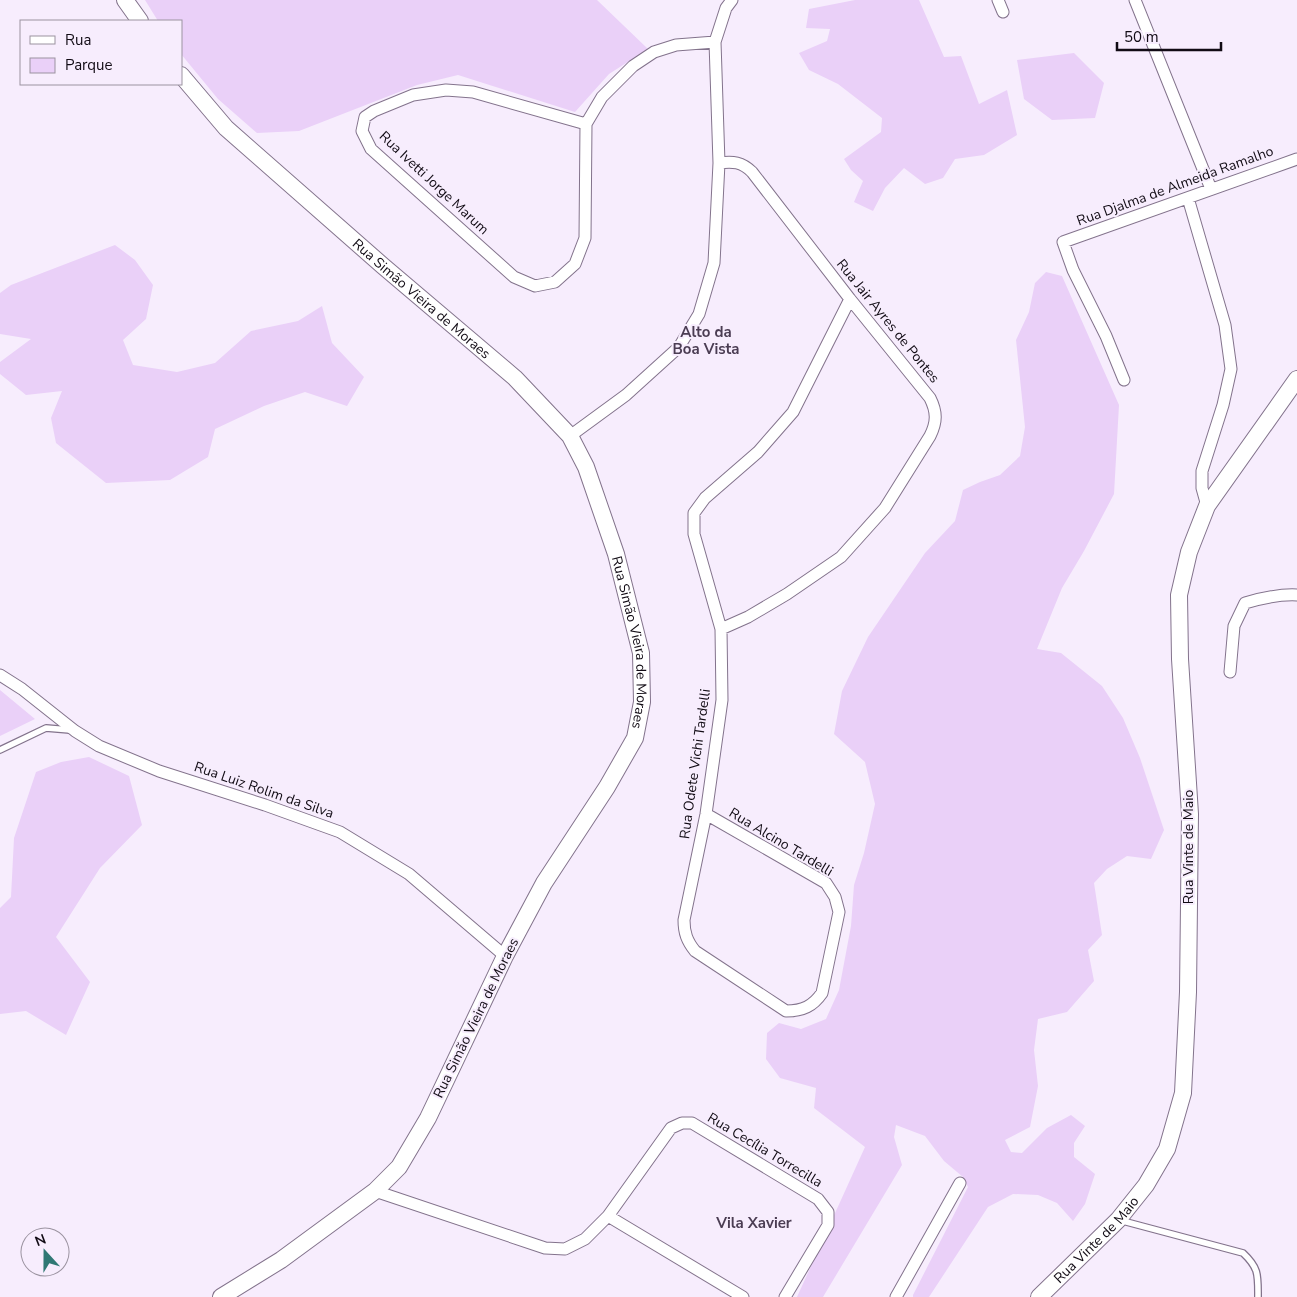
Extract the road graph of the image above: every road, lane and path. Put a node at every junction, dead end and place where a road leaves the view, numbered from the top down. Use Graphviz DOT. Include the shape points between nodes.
graph roads {
  1 [pos="125,0"];
  2 [pos="732,0"];
  3 [pos="998,0"];
  4 [pos="1135,0"];
  5 [pos="1003,12"];
  6 [pos="139,20"];
  7 [pos="715,42"];
  8 [pos="182,76"];
  9 [pos="586,124"];
  10 [pos="1297,159"];
  11 [pos="719,163"];
  12 [pos="1212,189"];
  13 [pos="1188,198"];
  14 [pos="850,299"];
  15 [pos="1297,379"];
  16 [pos="1124,380"];
  17 [pos="570,436"];
  18 [pos="1207,506"];
  19 [pos="1297,595"];
  20 [pos="721,629"];
  21 [pos="1230,672"];
  22 [pos="0,675"];
  23 [pos="75,730"];
  24 [pos="0,751"];
  25 [pos="706,814"];
  26 [pos="684,931"];
  27 [pos="505,956"];
  28 [pos="960,1183"];
  29 [pos="375,1191"];
  30 [pos="608,1216"];
  31 [pos="1118,1220"];
  32 [pos="1057,1280"];
  33 [pos="222,1297"];
  34 [pos="743,1297"];
  35 [pos="785,1297"];
  36 [pos="896,1297"];
  37 [pos="1039,1297"];
  38 [pos="1045,1297"];
  39 [pos="1258,1297"];
  1 -- 6 [label="street"];
  2 -- 7 [label="street" via="726,8"];
  3 -- 5 [label="street"];
  4 -- 12 [label="street"];
  7 -- 9 [label="street" via="676,45 654,52 633,66 602,97"];
  7 -- 11 [label="street"];
  8 -- 17 [label="street, Rua Simão Vieira de Moraes" via="226,128 515,378"];
  9 -- 9 [label="street, Rua Ivetti Jorge Marum" via="585,238 575,264 555,282 535,286 514,277 371,149 362,131 365,117 374,111 413,95 446,90 473,92"];
  10 -- 12 [label="street, Rua Djalma de Almeida Ramalho"];
  11 -- 14 [label="street, Rua Jair Ayres de Pontes" via="738,162 752,172"];
  11 -- 17 [label="street" via="714,263 699,314 679,347 626,395"];
  12 -- 13 [label="street, Rua Djalma de Almeida Ramalho"];
  13 -- 16 [label="street, Rua Djalma de Almeida Ramalho" via="1063,242"];
  13 -- 18 [label="street" via="1225,325 1231,369 1202,471"];
  14 -- 20 [label="street, Rua Odete Vichi Tardelli" via="793,412 758,452 705,498 694,513 694,534"];
  14 -- 20 [label="street, Rua Jair Ayres de Pontes" via="930,398 935,407 934,427 885,508 841,557 788,594"];
  15 -- 18 [label="street, Rua Vinte de Maio"];
  17 -- 27 [label="street, Rua Simão Vieira de Moraes" via="586,467 616,554 641,653 642,702 635,738 544,883"];
  18 -- 31 [label="street, Rua Vinte de Maio" via="1189,552 1180,595 1180,659 1190,814 1183,1093 1167,1149 1146,1184"];
  19 -- 21 [label="street" via="1285,594 1245,603 1234,626"];
  20 -- 25 [label="street, Rua Odete Vichi Tardelli" via="722,700"];
  22 -- 23 [label="street, Rua Luiz Rolim da Silva"];
  23 -- 24 [label="lane" via="46,728"];
  23 -- 27 [label="street, Rua Luiz Rolim da Silva" via="99,746 158,771 340,832 409,874"];
  25 -- 26 [label="street, Rua Odete Vichi Tardelli"];
  25 -- 26 [label="street, Rua Alcino Tardelli" via="826,883 839,912 822,993 807,1008 786,1011 695,951"];
  27 -- 29 [label="street, Rua Simão Vieira de Moraes" via="428,1118 399,1167"];
  28 -- 36 [label="street"];
  29 -- 30 [label="street" via="545,1248 565,1249 585,1239"];
  29 -- 33 [label="street, Rua Simão Vieira de Moraes" via="280,1260"];
  30 -- 34 [label="street"];
  30 -- 35 [label="street, Rua Cecília Torrecilla" via="671,1128 682,1123 692,1124 818,1199 828,1212 828,1225"];
  31 -- 32 [label="street, Rua Vinte de Maio"];
  31 -- 39 [label="lane" via="1243,1253 1254,1263 1258,1274"];
  32 -- 37 [label="street, Rua Vinte de Maio"];
  32 -- 38 [label="street"];
}
